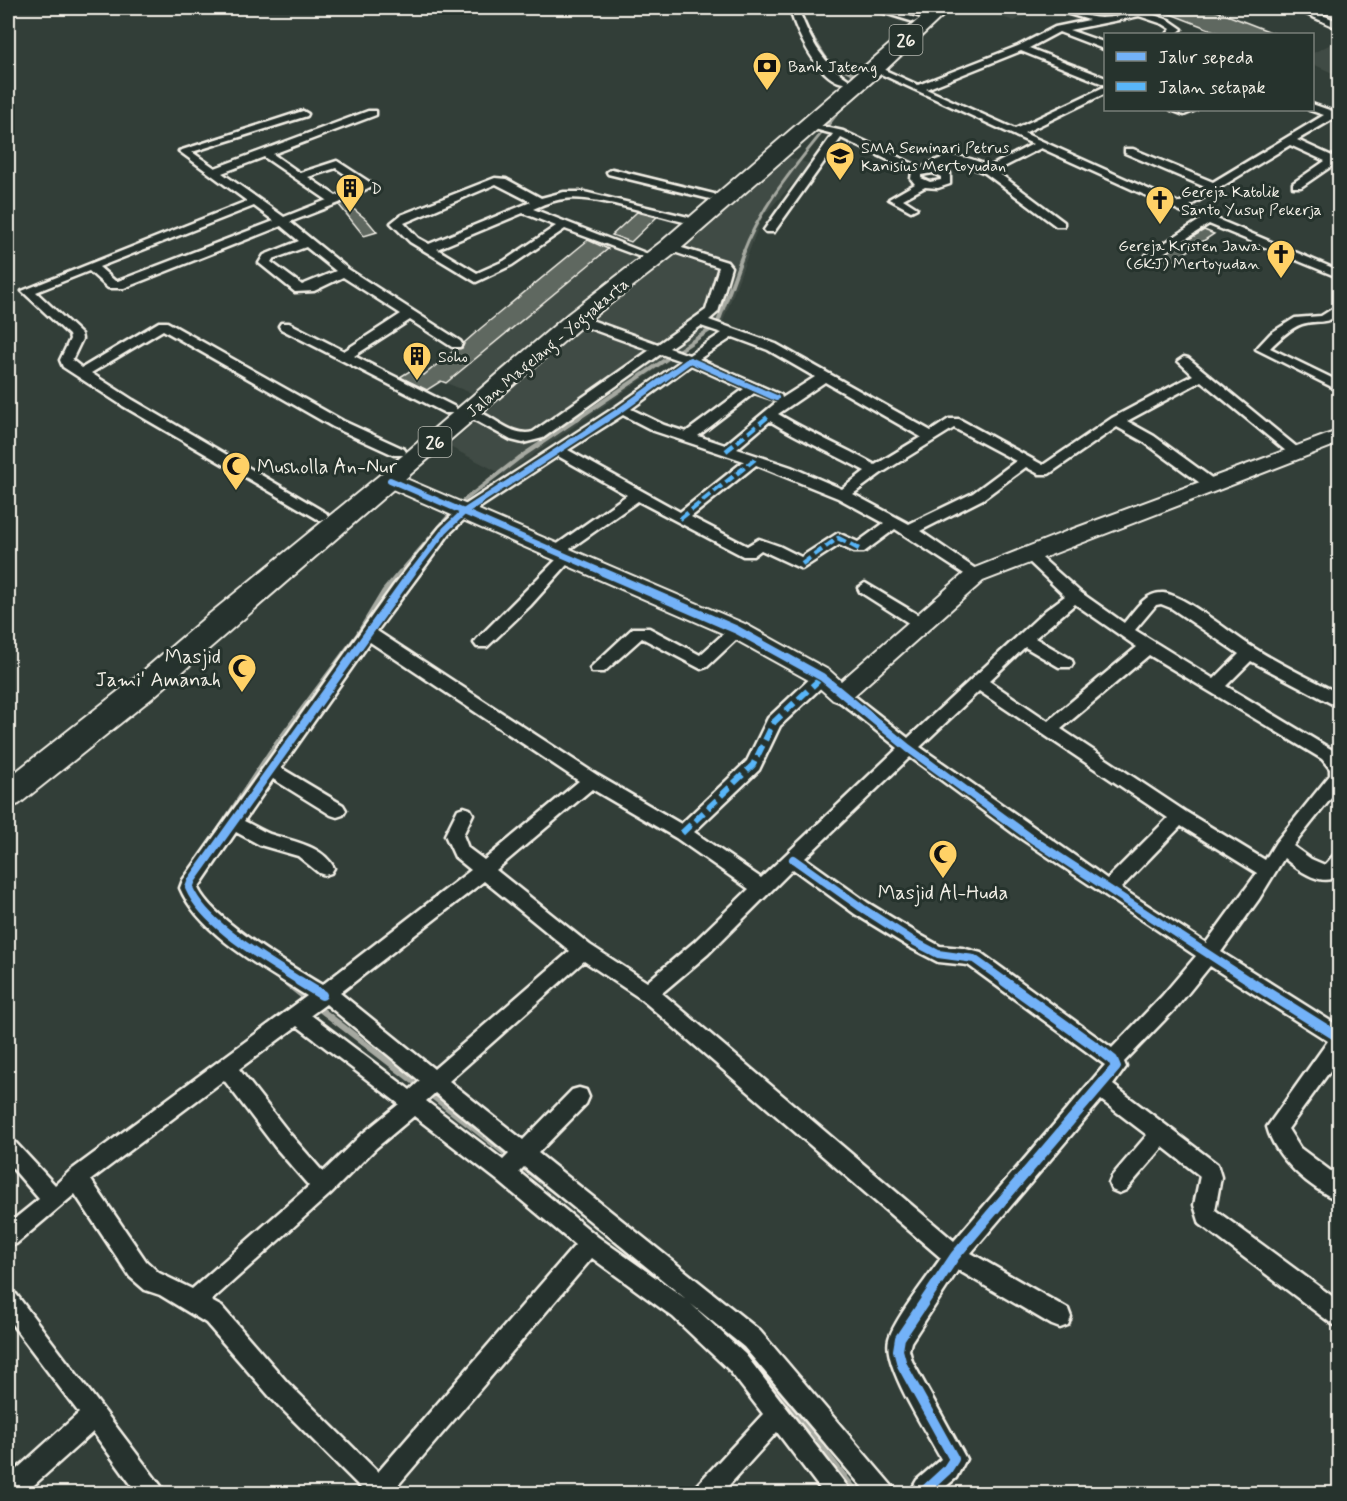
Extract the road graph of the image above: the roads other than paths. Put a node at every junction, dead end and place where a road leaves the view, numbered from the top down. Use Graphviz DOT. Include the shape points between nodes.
graph roads {
  1 [pos="794,8"];
  2 [pos="873,8"];
  3 [pos="942,8"];
  4 [pos="1059,8"];
  5 [pos="1168,8"];
  6 [pos="1298,8"];
  7 [pos="917,12"];
  8 [pos="1141,14"];
  9 [pos="1101,21"];
  10 [pos="1058,29"];
  11 [pos="1338,30"];
  12 [pos="1173,33"];
  13 [pos="1104,46"];
  14 [pos="1021,48"];
  15 [pos="1104,67"];
  16 [pos="861,73"];
  17 [pos="1088,75"];
  18 [pos="1104,81"];
  19 [pos="919,88"];
  20 [pos="1104,90"];
  21 [pos="1314,107"];
  22 [pos="1335,112"];
  23 [pos="372,113"];
  24 [pos="303,114"];
  25 [pos="813,131"];
  26 [pos="1015,133"];
  27 [pos="1288,140"];
  28 [pos="1040,145"];
  29 [pos="1129,151"];
  30 [pos="266,154"];
  31 [pos="1337,160"];
  32 [pos="923,170"];
  33 [pos="989,171"];
  34 [pos="215,172"];
  35 [pos="612,172"];
  36 [pos="301,176"];
  37 [pos="923,184"];
  38 [pos="1297,185"];
  39 [pos="1214,186"];
  40 [pos="710,196"];
  41 [pos="256,201"];
  42 [pos="335,201"];
  43 [pos="540,202"];
  44 [pos="1179,207"];
  45 [pos="911,208"];
  46 [pos="522,209"];
  47 [pos="684,219"];
  48 [pos="1208,220"];
  49 [pos="281,222"];
  50 [pos="1060,224"];
  51 [pos="564,225"];
  52 [pos="770,230"];
  53 [pos="307,242"];
  54 [pos="669,247"];
  55 [pos="428,249"];
  56 [pos="642,254"];
  57 [pos="1150,257"];
  58 [pos="90,266"];
  59 [pos="344,272"];
  60 [pos="1340,275"];
  61 [pos="1340,308"];
  62 [pos="410,314"];
  63 [pos="576,320"];
  64 [pos="700,321"];
  65 [pos="285,326"];
  66 [pos="726,329"];
  67 [pos="456,344"];
  68 [pos="675,355"];
  69 [pos="345,356"];
  70 [pos="1184,361"];
  71 [pos="82,373"];
  72 [pos="825,376"];
  73 [pos="1202,376"];
  74 [pos="1340,387"];
  75 [pos="753,388"];
  76 [pos="776,398"];
  77 [pos="622,409"];
  78 [pos="459,411"];
  79 [pos="770,415"];
  80 [pos="1117,421"];
  81 [pos="930,436"];
  82 [pos="1340,436"];
  83 [pos="687,438"];
  84 [pos="726,450"];
  85 [pos="559,451"];
  86 [pos="399,452"];
  87 [pos="1297,453"];
  88 [pos="755,459"];
  89 [pos="1026,460"];
  90 [pos="875,471"];
  91 [pos="390,480"];
  92 [pos="1212,485"];
  93 [pos="637,495"];
  94 [pos="843,495"];
  95 [pos="458,508"];
  96 [pos="321,516"];
  97 [pos="680,519"];
  98 [pos="894,522"];
  99 [pos="909,530"];
  100 [pos="1029,554"];
  101 [pos="560,555"];
  102 [pos="975,576"];
  103 [pos="865,588"];
  104 [pos="1075,597"];
  105 [pos="920,623"];
  106 [pos="736,630"];
  107 [pos="1125,632"];
  108 [pos="370,635"];
  109 [pos="1026,640"];
  110 [pos="482,643"];
  111 [pos="1148,647"];
  112 [pos="1249,653"];
  113 [pos="1065,663"];
  114 [pos="598,668"];
  115 [pos="822,677"];
  116 [pos="978,682"];
  117 [pos="1215,688"];
  118 [pos="841,694"];
  119 [pos="1340,702"];
  120 [pos="1049,730"];
  121 [pos="908,748"];
  122 [pos="270,769"];
  123 [pos="8,772"];
  124 [pos="591,780"];
  125 [pos="8,795"];
  126 [pos="337,810"];
  127 [pos="464,814"];
  128 [pos="1180,817"];
  129 [pos="236,824"];
  130 [pos="682,832"];
  131 [pos="1282,847"];
  132 [pos="793,859"];
  133 [pos="1340,860"];
  134 [pos="325,868"];
  135 [pos="485,871"];
  136 [pos="1268,871"];
  137 [pos="762,888"];
  138 [pos="1108,889"];
  139 [pos="583,951"];
  140 [pos="1208,955"];
  141 [pos="648,993"];
  142 [pos="313,1001"];
  143 [pos="1340,1040"];
  144 [pos="1113,1060"];
  145 [pos="225,1066"];
  146 [pos="1098,1086"];
  147 [pos="424,1092"];
  148 [pos="579,1097"];
  149 [pos="1162,1133"];
  150 [pos="8,1149"];
  151 [pos="514,1164"];
  152 [pos="77,1178"];
  153 [pos="1119,1183"];
  154 [pos="323,1187"];
  155 [pos="1340,1191"];
  156 [pos="54,1200"];
  157 [pos="8,1237"];
  158 [pos="590,1244"];
  159 [pos="954,1256"];
  160 [pos="8,1302"];
  161 [pos="194,1302"];
  162 [pos="1340,1316"];
  163 [pos="1060,1317"];
  164 [pos="95,1414"];
  165 [pos="778,1414"];
  166 [pos="8,1492"];
  167 [pos="379,1492"];
  168 [pos="153,1494"];
  169 [pos="704,1494"];
  170 [pos="839,1494"];
  171 [pos="884,1494"];
  172 [pos="921,1494"];
  1 -- 16 [label="street" via="801,33 822,64 834,75"];
  2 -- 7 [label="street"];
  3 -- 16 [label="highway, Jalan Magelang - Yogyakarta / 26"];
  4 -- 9 [label="street"];
  5 -- 8 [label="street"];
  6 -- 11 [label="street"];
  7 -- 16 [label="highway, Jalan Magelang - Yogyakarta / 26"];
  8 -- 9 [label="street"];
  8 -- 12 [label="street" via="1178,29"];
  9 -- 10 [label="street"];
  10 -- 13 [label="street"];
  10 -- 14 [label="street"];
  14 -- 17 [label="street"];
  14 -- 19 [label="street"];
  15 -- 17 [label="street"];
  16 -- 19 [label="street"];
  16 -- 25 [label="highway, Jalan Magelang - Yogyakarta / 26"];
  17 -- 18 [label="street"];
  19 -- 26 [label="street"];
  20 -- 26 [label="street"];
  21 -- 22 [label="street"];
  22 -- 27 [label="street"];
  23 -- 30 [label="street"];
  24 -- 34 [label="street" via="184,150"];
  25 -- 32 [label="street"];
  25 -- 40 [label="highway, Jalan Magelang - Yogyakarta / 26"];
  25 -- 52 [label="street"];
  25 -- 54 [label="highway, Jalan Magelang - Yogyakarta / 26"];
  26 -- 28 [label="street"];
  27 -- 31 [label="street"];
  27 -- 39 [label="street"];
  28 -- 33 [label="street"];
  28 -- 44 [label="street"];
  29 -- 39 [label="street"];
  30 -- 34 [label="street"];
  30 -- 36 [label="street"];
  31 -- 38 [label="street"];
  32 -- 33 [label="street" via="960,157"];
  32 -- 37 [label="street" via="915,176"];
  32 -- 37 [label="street" via="941,172 947,179 936,185"];
  33 -- 50 [label="street"];
  34 -- 41 [label="street"];
  35 -- 40 [label="street"];
  36 -- 42 [label="street"];
  36 -- 42 [label="street" via="337,164 369,185"];
  37 -- 45 [label="street" via="895,199"];
  39 -- 44 [label="street"];
  40 -- 47 [label="highway, Jalan Magelang - Yogyakarta / 26"];
  41 -- 49 [label="street"];
  41 -- 58 [label="street"];
  42 -- 49 [label="street"];
  43 -- 46 [label="street"];
  43 -- 47 [label="street" via="564,195 584,195"];
  43 -- 55 [label="street" via="495,181 399,220 400,228"];
  44 -- 48 [label="street"];
  46 -- 51 [label="street"];
  46 -- 55 [label="street"];
  47 -- 56 [label="highway, Jalan Magelang - Yogyakarta / 26"];
  48 -- 57 [label="street"];
  48 -- 60 [label="street"];
  49 -- 53 [label="street"];
  49 -- 58 [label="street" via="120,285 112,285"];
  51 -- 55 [label="street" via="479,278"];
  51 -- 56 [label="street"];
  53 -- 59 [label="street"];
  53 -- 59 [label="street" via="268,257 265,263 298,289 310,288"];
  54 -- 63 [label="highway, Jalan Magelang - Yogyakarta / 26"];
  54 -- 64 [label="street" via="725,267 712,312"];
  56 -- 78 [label="highway, Jalan Magelang - Yogyakarta / 26"];
  58 -- 71 [label="street" via="28,291 75,334 66,360"];
  59 -- 62 [label="street"];
  61 -- 74 [label="street" via="1319,320 1299,321 1262,349"];
  62 -- 67 [label="street"];
  62 -- 69 [label="street"];
  63 -- 68 [label="street"];
  63 -- 78 [label="highway, Jalan Magelang - Yogyakarta / 26"];
  64 -- 66 [label="street"];
  64 -- 68 [label="street"];
  65 -- 69 [label="street"];
  66 -- 68 [label="street"];
  66 -- 72 [label="street" via="772,347"];
  68 -- 75 [label="street"];
  68 -- 77 [label="street"];
  68 -- 78 [label="street" via="530,438 516,438"];
  69 -- 78 [label="street"];
  70 -- 73 [label="street"];
  71 -- 86 [label="street" via="163,325 338,424"];
  71 -- 96 [label="street"];
  72 -- 79 [label="street"];
  72 -- 81 [label="street"];
  73 -- 80 [label="street"];
  73 -- 87 [label="street"];
  75 -- 76 [label="street"];
  75 -- 83 [label="street"];
  77 -- 83 [label="street"];
  77 -- 85 [label="street"];
  78 -- 86 [label="highway, Jalan Magelang - Yogyakarta / 26"];
  78 -- 91 [label="highway, Jalan Magelang - Yogyakarta / 26"];
  79 -- 84 [label="street"];
  79 -- 90 [label="street"];
  80 -- 89 [label="street" via="1044,471"];
  80 -- 92 [label="street"];
  81 -- 89 [label="street" via="954,422"];
  81 -- 90 [label="street"];
  82 -- 87 [label="street"];
  83 -- 84 [label="street"];
  84 -- 88 [label="street"];
  85 -- 93 [label="street"];
  85 -- 95 [label="street"];
  86 -- 96 [label="highway, Jalan Magelang - Yogyakarta / 26"];
  87 -- 92 [label="street"];
  88 -- 94 [label="street"];
  88 -- 97 [label="street"];
  89 -- 99 [label="street" via="978,496"];
  90 -- 94 [label="street"];
  91 -- 95 [label="street"];
  91 -- 125 [label="highway, Jalan Magelang - Yogyakarta / 26" via="141,690"];
  92 -- 100 [label="street"];
  93 -- 97 [label="street"];
  93 -- 101 [label="street"];
  94 -- 98 [label="street"];
  95 -- 101 [label="street"];
  95 -- 108 [label="street"];
  96 -- 123 [label="highway, Jalan Magelang - Yogyakarta / 26"];
  97 -- 98 [label="street" via="748,553 759,544 802,564 838,538 859,549"];
  98 -- 99 [label="street"];
  99 -- 102 [label="street"];
  100 -- 102 [label="street"];
  100 -- 104 [label="street"];
  101 -- 106 [label="street"];
  101 -- 110 [label="street" via="525,602"];
  102 -- 105 [label="street"];
  103 -- 105 [label="street"];
  104 -- 107 [label="street"];
  104 -- 109 [label="street" via="1051,614"];
  105 -- 118 [label="street"];
  106 -- 114 [label="street" via="701,663 638,632"];
  106 -- 115 [label="street"];
  107 -- 111 [label="street"];
  107 -- 112 [label="street" via="1151,601 1162,598"];
  108 -- 122 [label="street"];
  108 -- 124 [label="street"];
  109 -- 113 [label="street"];
  109 -- 116 [label="street"];
  111 -- 117 [label="street"];
  111 -- 120 [label="street"];
  112 -- 117 [label="street"];
  112 -- 119 [label="street"];
  115 -- 118 [label="street"];
  115 -- 130 [label="street" via="774,722 753,765"];
  116 -- 120 [label="street"];
  116 -- 121 [label="street"];
  117 -- 131 [label="street" via="1328,755 1339,768 1338,777"];
  118 -- 121 [label="street"];
  120 -- 128 [label="street"];
  121 -- 132 [label="street"];
  121 -- 138 [label="street"];
  122 -- 126 [label="street"];
  122 -- 129 [label="street"];
  124 -- 130 [label="street"];
  124 -- 135 [label="street"];
  127 -- 135 [label="street" via="454,835 456,843 461,852"];
  128 -- 136 [label="street"];
  128 -- 138 [label="street"];
  129 -- 134 [label="street" via="266,840 300,849"];
  129 -- 142 [label="street" via="192,880 192,896"];
  130 -- 137 [label="street"];
  131 -- 133 [label="street" via="1324,873 1331,872"];
  131 -- 136 [label="street"];
  132 -- 137 [label="street"];
  132 -- 144 [label="street" via="842,896 936,954 963,954 974,959"];
  135 -- 139 [label="street"];
  135 -- 142 [label="street"];
  136 -- 140 [label="street"];
  137 -- 141 [label="street"];
  138 -- 140 [label="street"];
  139 -- 141 [label="street"];
  139 -- 147 [label="street"];
  140 -- 143 [label="street"];
  140 -- 144 [label="street"];
  141 -- 159 [label="street"];
  142 -- 145 [label="street"];
  142 -- 147 [label="street"];
  142 -- 147 [label="street"];
  143 -- 155 [label="street" via="1277,1127 1287,1151"];
  144 -- 146 [label="street" via="1114,1071"];
  145 -- 152 [label="street"];
  145 -- 154 [label="street"];
  146 -- 149 [label="street"];
  146 -- 159 [label="street"];
  147 -- 151 [label="street"];
  147 -- 151 [label="street"];
  147 -- 154 [label="street"];
  148 -- 151 [label="street"];
  149 -- 153 [label="street"];
  149 -- 162 [label="street" via="1210,1171 1202,1203 1207,1217"];
  150 -- 156 [label="street"];
  151 -- 158 [label="street"];
  151 -- 171 [label="street" via="707,1300 752,1339"];
  152 -- 156 [label="street"];
  152 -- 161 [label="street" via="138,1269 153,1282"];
  154 -- 161 [label="street"];
  156 -- 157 [label="street"];
  158 -- 165 [label="street" via="681,1310 737,1362"];
  158 -- 167 [label="street"];
  159 -- 163 [label="street"];
  159 -- 172 [label="street" via="900,1338 898,1350 902,1365 954,1459 950,1470"];
  160 -- 164 [label="street"];
  161 -- 167 [label="street" via="214,1315 279,1390"];
  164 -- 166 [label="street"];
  164 -- 168 [label="street"];
  165 -- 169 [label="street"];
  165 -- 170 [label="street"];
}
